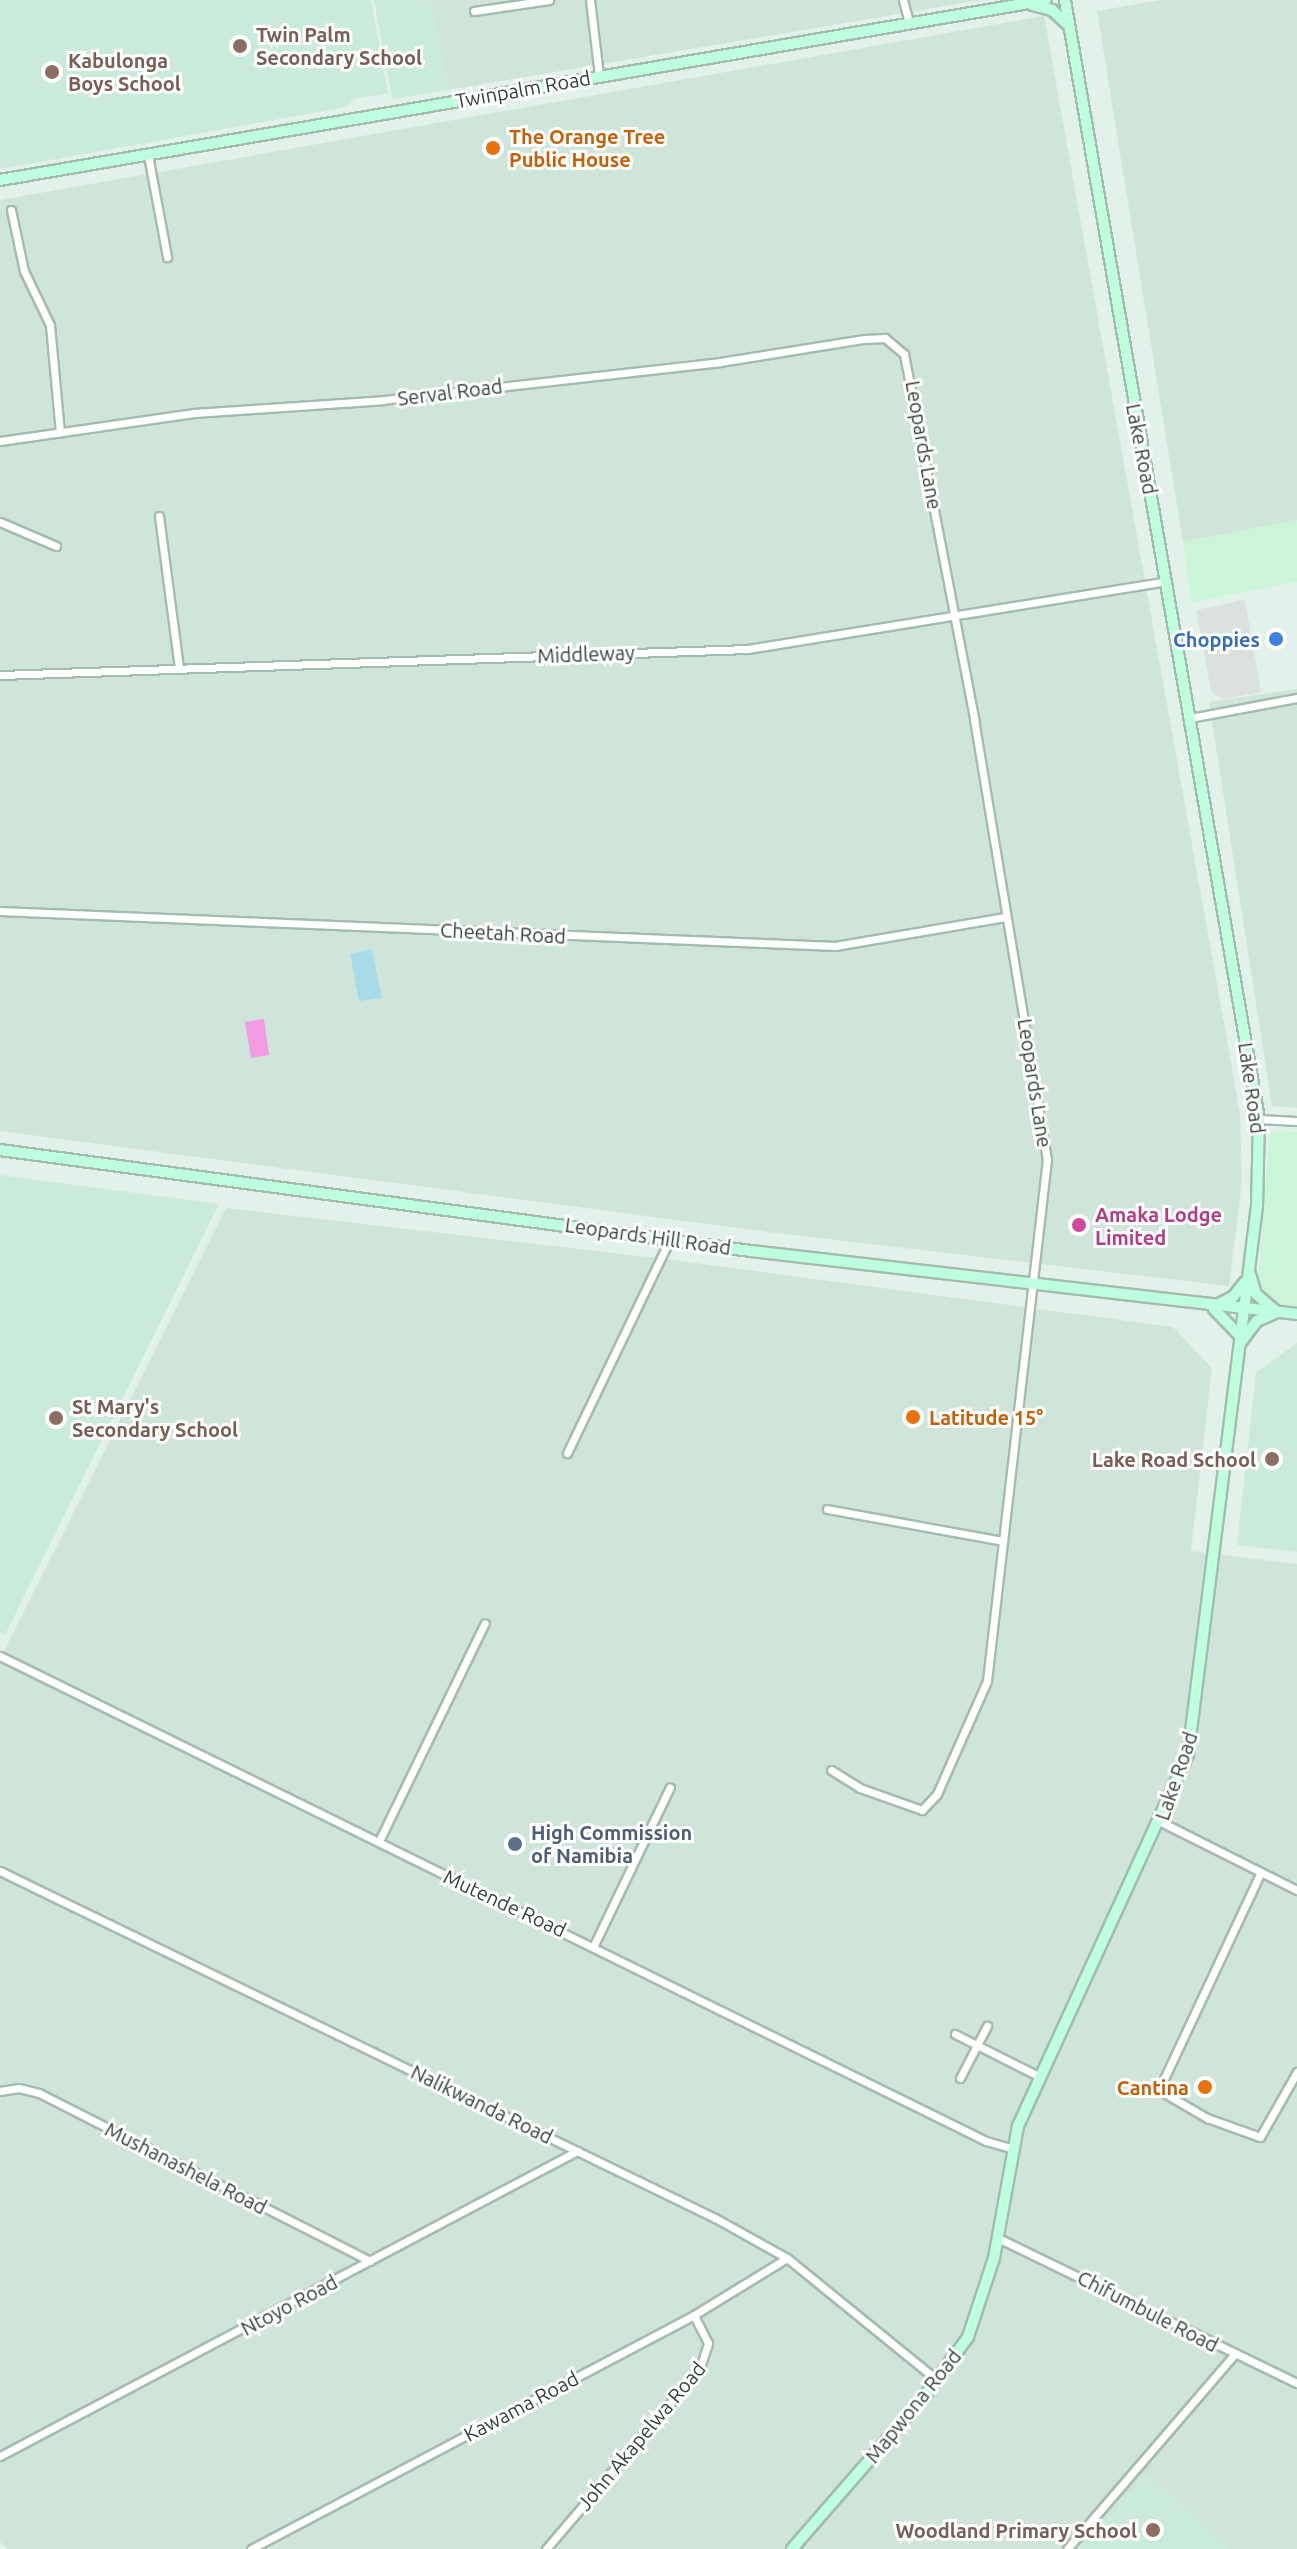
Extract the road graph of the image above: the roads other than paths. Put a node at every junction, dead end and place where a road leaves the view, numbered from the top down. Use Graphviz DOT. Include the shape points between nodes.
graph roads {
  1 [pos="549,0"];
  2 [pos="590,0"];
  3 [pos="903,0"];
  4 [pos="1046,0"];
  5 [pos="1065,0"];
  6 [pos="1029,4"];
  7 [pos="474,11"];
  8 [pos="909,23"];
  9 [pos="1071,27"];
  10 [pos="599,76"];
  11 [pos="148,155"];
  12 [pos="0,180"];
  13 [pos="11,210"];
  14 [pos="167,257"];
  15 [pos="898,345"];
  16 [pos="60,433"];
  17 [pos="0,441"];
  18 [pos="159,516"];
  19 [pos="0,522"];
  20 [pos="56,546"];
  21 [pos="1167,581"];
  22 [pos="954,616"];
  23 [pos="179,667"];
  24 [pos="0,675"];
  25 [pos="1297,698"];
  26 [pos="1190,718"];
  27 [pos="0,911"];
  28 [pos="1004,917"];
  29 [pos="1259,1119"];
  30 [pos="1297,1121"];
  31 [pos="0,1150"];
  32 [pos="670,1239"];
  33 [pos="1249,1265"];
  34 [pos="1245,1281"];
  35 [pos="1034,1286"];
  36 [pos="1207,1306"];
  37 [pos="1242,1309"];
  38 [pos="1279,1313"];
  39 [pos="1297,1314"];
  40 [pos="1239,1336"];
  41 [pos="1237,1350"];
  42 [pos="567,1453"];
  43 [pos="827,1509"];
  44 [pos="1003,1541"];
  45 [pos="485,1623"];
  46 [pos="0,1656"];
  47 [pos="831,1770"];
  48 [pos="670,1787"];
  49 [pos="1161,1822"];
  50 [pos="379,1841"];
  51 [pos="0,1871"];
  52 [pos="1260,1874"];
  53 [pos="1297,1890"];
  54 [pos="594,1945"];
  55 [pos="987,2026"];
  56 [pos="955,2034"];
  57 [pos="977,2045"];
  58 [pos="1297,2072"];
  59 [pos="1038,2076"];
  60 [pos="960,2078"];
  61 [pos="0,2091"];
  62 [pos="1011,2148"];
  63 [pos="577,2151"];
  64 [pos="998,2238"];
  65 [pos="787,2258"];
  66 [pos="370,2261"];
  67 [pos="694,2315"];
  68 [pos="1234,2355"];
  69 [pos="937,2380"];
  70 [pos="1297,2383"];
  71 [pos="0,2456"];
  72 [pos="263,2547"];
  73 [pos="251,2549"];
  74 [pos="546,2549"];
  75 [pos="792,2549"];
  76 [pos="1067,2549"];
  1 -- 7 [label="street"];
  2 -- 10 [label="street"];
  3 -- 8 [label="street"];
  4 -- 6 [label="main road, Twinpalm Road"];
  5 -- 9 [label="main road, Lake Road"];
  6 -- 8 [label="main road, Twinpalm Road"];
  6 -- 9 [label="main road" via="1052,10"];
  8 -- 10 [label="main road, Twinpalm Road"];
  9 -- 21 [label="main road, Lake Road"];
  10 -- 11 [label="main road, Twinpalm Road"];
  11 -- 12 [label="main road, Twinpalm Road"];
  11 -- 14 [label="street"];
  13 -- 16 [label="street" via="24,271 50,325"];
  15 -- 16 [label="street, Serval Road" via="885,338 864,339 720,362 383,400 194,413"];
  15 -- 22 [label="street, Leopards Lane" via="910,371"];
  16 -- 17 [label="street, Serval Road"];
  18 -- 23 [label="street"];
  19 -- 20 [label="street"];
  21 -- 22 [label="street, Middleway"];
  21 -- 26 [label="main road, Lake Road"];
  22 -- 23 [label="street, Middleway" via="748,649"];
  22 -- 28 [label="street, Leopards Lane"];
  23 -- 24 [label="street, Middleway"];
  25 -- 26 [label="street"];
  26 -- 29 [label="main road, Lake Road"];
  27 -- 28 [label="street, Cheetah Road" via="835,946"];
  28 -- 35 [label="street, Leopards Lane" via="1047,1159"];
  29 -- 30 [label="street"];
  29 -- 33 [label="main road, Lake Road"];
  31 -- 32 [label="main road, Leopards Hill Road"];
  32 -- 35 [label="main road, Leopards Hill Road"];
  32 -- 42 [label="street"];
  33 -- 34 [label="main road, Lake Road"];
  33 -- 38 [label="main road" via="1256,1294"];
  34 -- 36 [label="main road" via="1225,1302"];
  34 -- 37 [label="main road, Lake Road"];
  35 -- 36 [label="main road, Leopards Hill Road"];
  35 -- 44 [label="street, Leopards Lane"];
  36 -- 37 [label="main road, Leopards Hill Road"];
  36 -- 40 [label="main road" via="1227,1317"];
  37 -- 38 [label="main road, Leopards Hill Road"];
  37 -- 40 [label="main road, Lake Road"];
  38 -- 39 [label="main road, Leopards Hill Road"];
  38 -- 41 [label="main road" via="1257,1321"];
  40 -- 41 [label="main road, Lake Road"];
  41 -- 49 [label="main road, Lake Road" via="1196,1712 1188,1755"];
  43 -- 44 [label="street"];
  44 -- 47 [label="street, Leopards Lane" via="987,1681 929,1805 911,1810"];
  45 -- 50 [label="street"];
  46 -- 50 [label="street, Mutende Road"];
  48 -- 54 [label="street"];
  49 -- 52 [label="street"];
  49 -- 59 [label="main road, Lake Road"];
  50 -- 54 [label="street, Mutende Road"];
  51 -- 63 [label="street, Nalikwanda Road"];
  52 -- 53 [label="street"];
  52 -- 58 [label="street" via="1159,2090 1207,2118 1260,2137"];
  54 -- 62 [label="street, Mutende Road" via="986,2141"];
  55 -- 57 [label="street"];
  56 -- 57 [label="street"];
  57 -- 59 [label="street"];
  57 -- 60 [label="street"];
  59 -- 62 [label="main road, Lake Road"];
  61 -- 66 [label="street, Mushanashela Road" via="39,2093"];
  62 -- 64 [label="main road, Mapwona Road"];
  63 -- 65 [label="street, Nalikwanda Road"];
  63 -- 66 [label="street, Ntoyo Road"];
  64 -- 68 [label="street, Chifumbule Road"];
  64 -- 69 [label="main road, Mapwona Road" via="976,2321"];
  65 -- 67 [label="street, Kawama Road"];
  65 -- 69 [label="street, Nalikwanda Road"];
  66 -- 71 [label="street, Ntoyo Road"];
  67 -- 72 [label="street, Kawama Road"];
  67 -- 74 [label="street, John Akapelwa Road" via="708,2343 704,2362"];
  68 -- 70 [label="street, Chifumbule Road"];
  68 -- 76 [label="street"];
  69 -- 75 [label="main road, Mapwona Road"];
  72 -- 73 [label="street, Kawama Road"];
}
